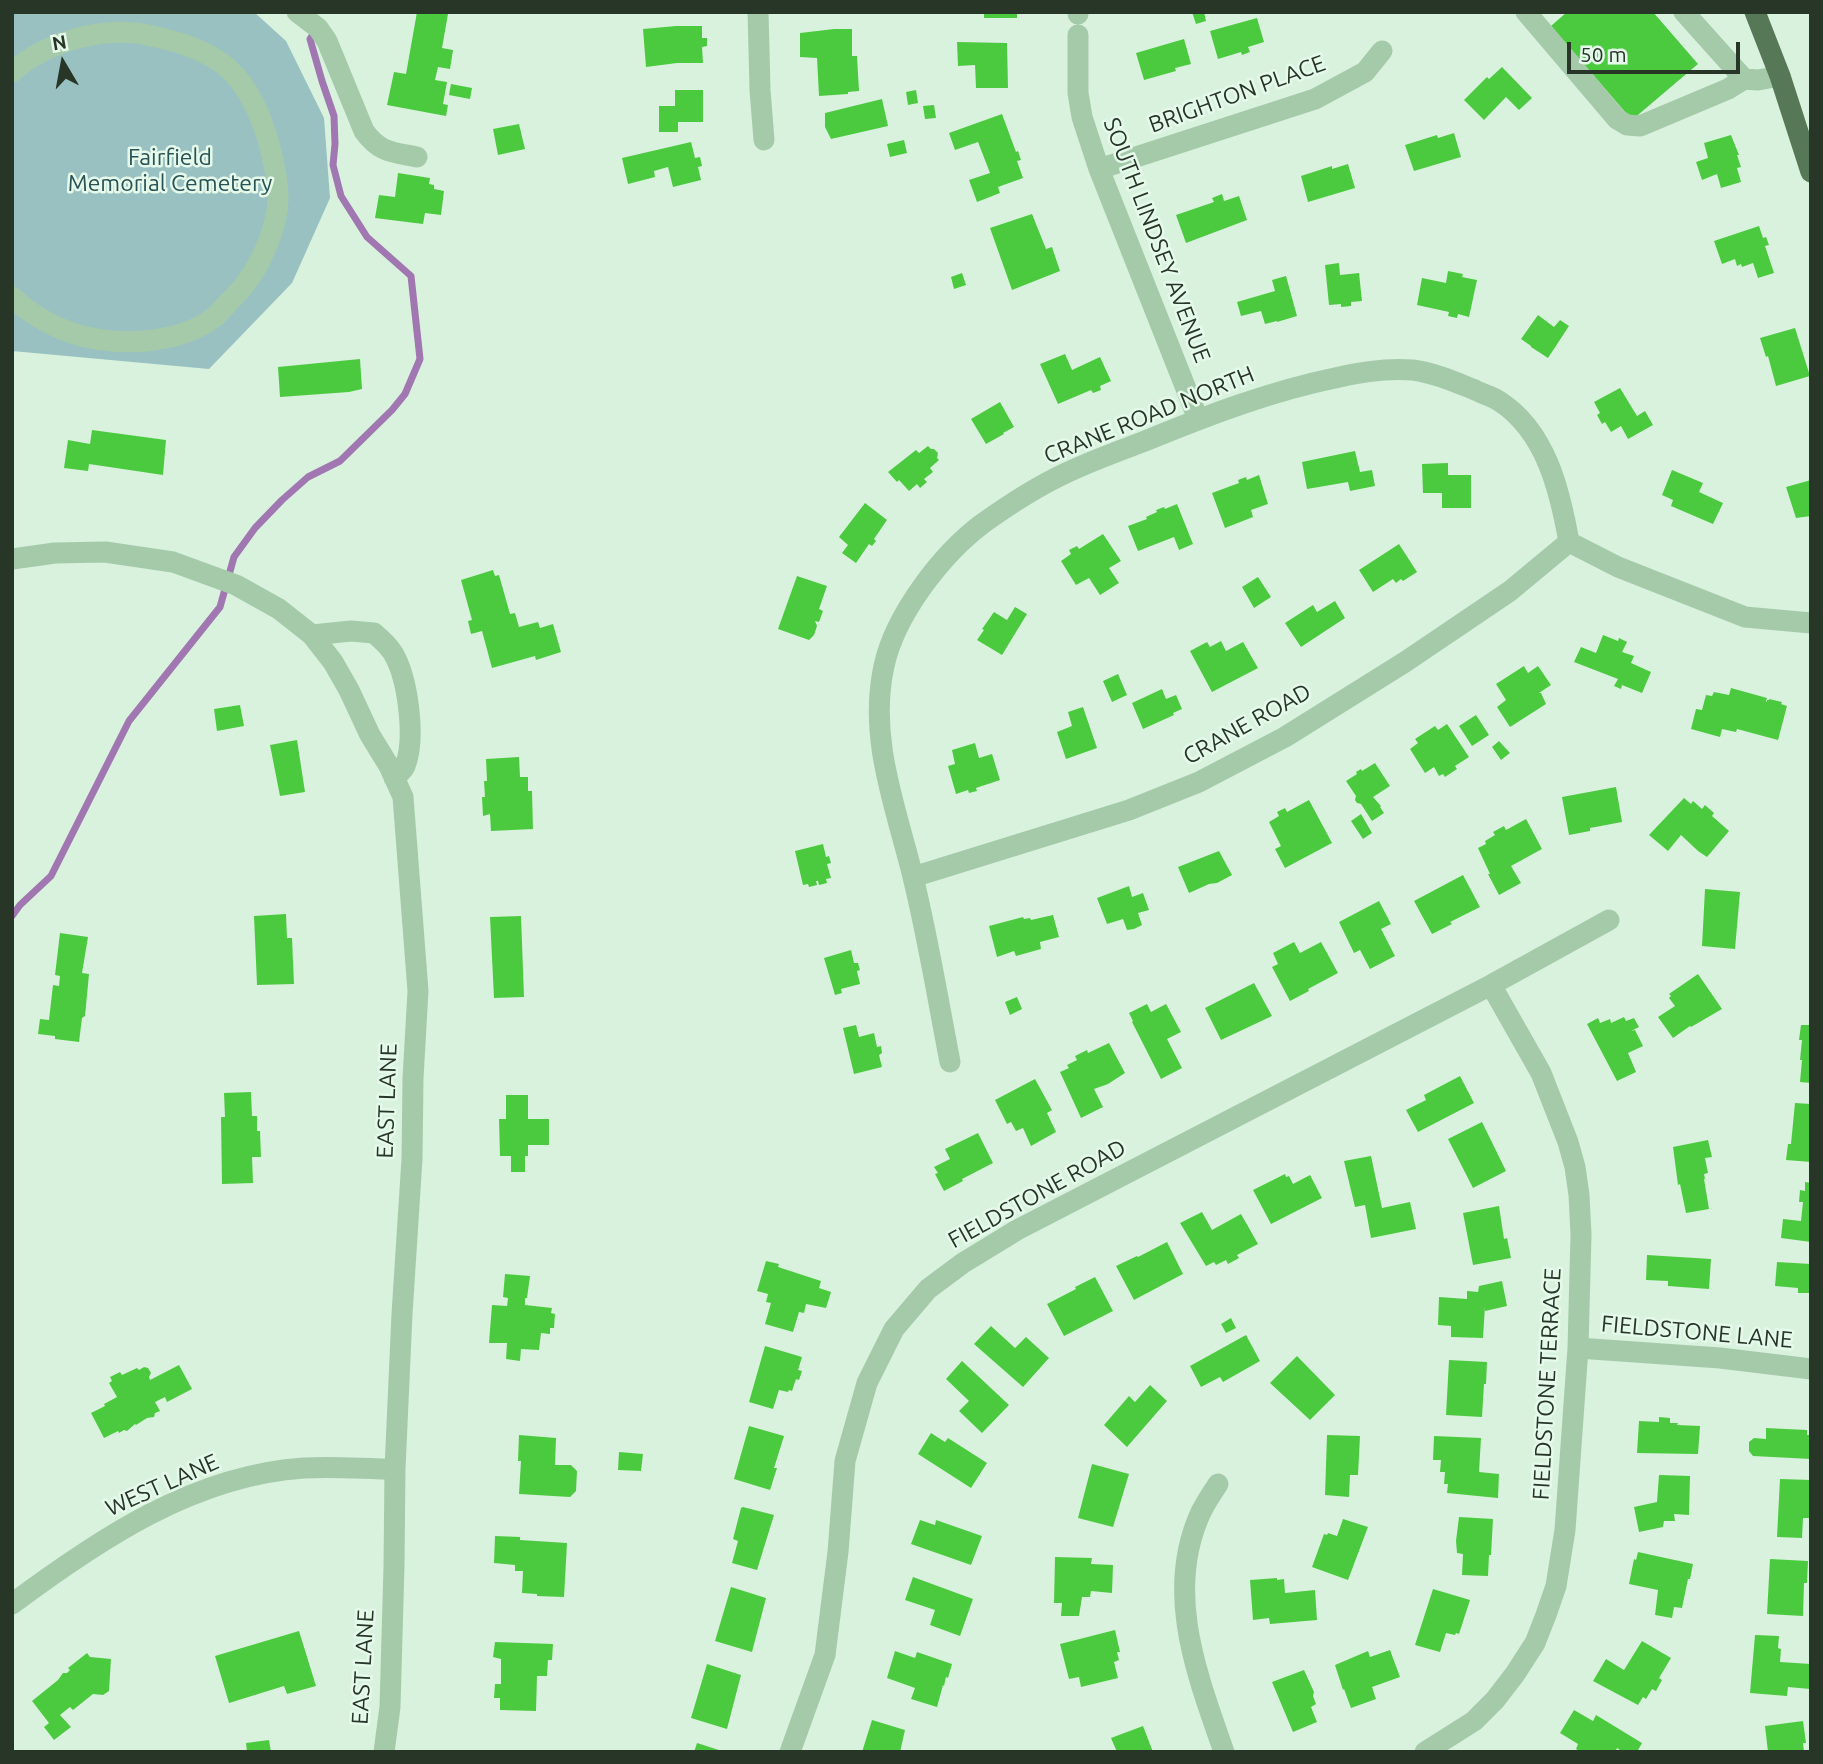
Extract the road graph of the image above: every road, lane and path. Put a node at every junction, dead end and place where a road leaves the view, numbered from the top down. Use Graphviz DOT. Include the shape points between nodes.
graph roads {
  1 [pos="297,12"];
  2 [pos="758,12"];
  3 [pos="1526,12"];
  4 [pos="1684,12"];
  5 [pos="1755,12"];
  6 [pos="1078,20"];
  7 [pos="1382,51"];
  8 [pos="12,72"];
  9 [pos="1780,76"];
  10 [pos="1744,79"];
  11 [pos="764,140"];
  12 [pos="417,157"];
  13 [pos="1099,169"];
  14 [pos="1811,172"];
  15 [pos="12,296"];
  16 [pos="1198,419"];
  17 [pos="1569,542"];
  18 [pos="12,559"];
  19 [pos="1811,623"];
  20 [pos="312,635"];
  21 [pos="394,778"];
  22 [pos="913,877"];
  23 [pos="1609,920"];
  24 [pos="1491,985"];
  25 [pos="950,1062"];
  26 [pos="1578,1348"];
  27 [pos="1811,1369"];
  28 [pos="395,1469"];
  29 [pos="1218,1484"];
  30 [pos="12,1604"];
  31 [pos="384,1752"];
  32 [pos="790,1752"];
  33 [pos="1224,1752"];
  34 [pos="1425,1752"];
  1 -- 12 [label="street" via="327,41 372,142"];
  2 -- 11 [label="street"];
  3 -- 10 [label="street" via="1617,120 1627,125 1640,126"];
  4 -- 10 [label="street"];
  5 -- 9 [label="main road"];
  6 -- 13 [label="street, SOUTH LINDSEY AVENUE" via="1082,117"];
  7 -- 13 [label="street, BRIGHTON PLACE" via="1365,72 1315,99"];
  8 -- 15 [label="street" via="52,46 85,37 116,32 148,34 184,44 224,65 242,83 264,126 278,200 267,246 247,283 213,318 193,329 150,341 97,340 47,322"];
  9 -- 10 [label="street"];
  9 -- 14 [label="main road"];
  13 -- 16 [label="street, SOUTH LINDSEY AVENUE"];
  16 -- 17 [label="street, CRANE ROAD NORTH" via="1276,392 1347,375 1412,370 1440,376 1498,401 1518,417 1547,459"];
  16 -- 22 [label="street, CRANE ROAD NORTH" via="1064,474 980,525 948,556 905,611 884,668 881,740 893,809"];
  17 -- 19 [label="street" via="1618,567 1745,617"];
  17 -- 22 [label="street, CRANE ROAD" via="1510,591 1405,662 1285,737 1199,782 1129,810"];
  18 -- 20 [label="street, EAST LANE" via="106,552 173,562 230,583 279,609"];
  20 -- 21 [label="street, EAST LANE" via="349,690"];
  20 -- 21 [label="street" via="374,633 394,655 411,721 405,769"];
  21 -- 28 [label="street, EAST LANE" via="403,797 418,991"];
  22 -- 25 [label="street, CRANE ROAD NORTH"];
  23 -- 24 [label="street, FIELDSTONE ROAD"];
  24 -- 26 [label="street, FIELDSTONE TERRACE" via="1541,1073 1575,1167 1581,1235"];
  24 -- 32 [label="street, FIELDSTONE ROAD" via="1017,1230 928,1289 894,1329 867,1382 845,1461 825,1655"];
  26 -- 27 [label="street, FIELDSTONE LANE"];
  26 -- 34 [label="street, FIELDSTONE TERRACE" via="1563,1542 1546,1615 1535,1643 1495,1700 1474,1721"];
  28 -- 30 [label="street, WEST LANE" via="303,1468 212,1486 130,1525"];
  28 -- 31 [label="street, EAST LANE" via="390,1707"];
  29 -- 33 [label="street" via="1201,1512 1191,1542 1184,1606 1190,1646"];
}
